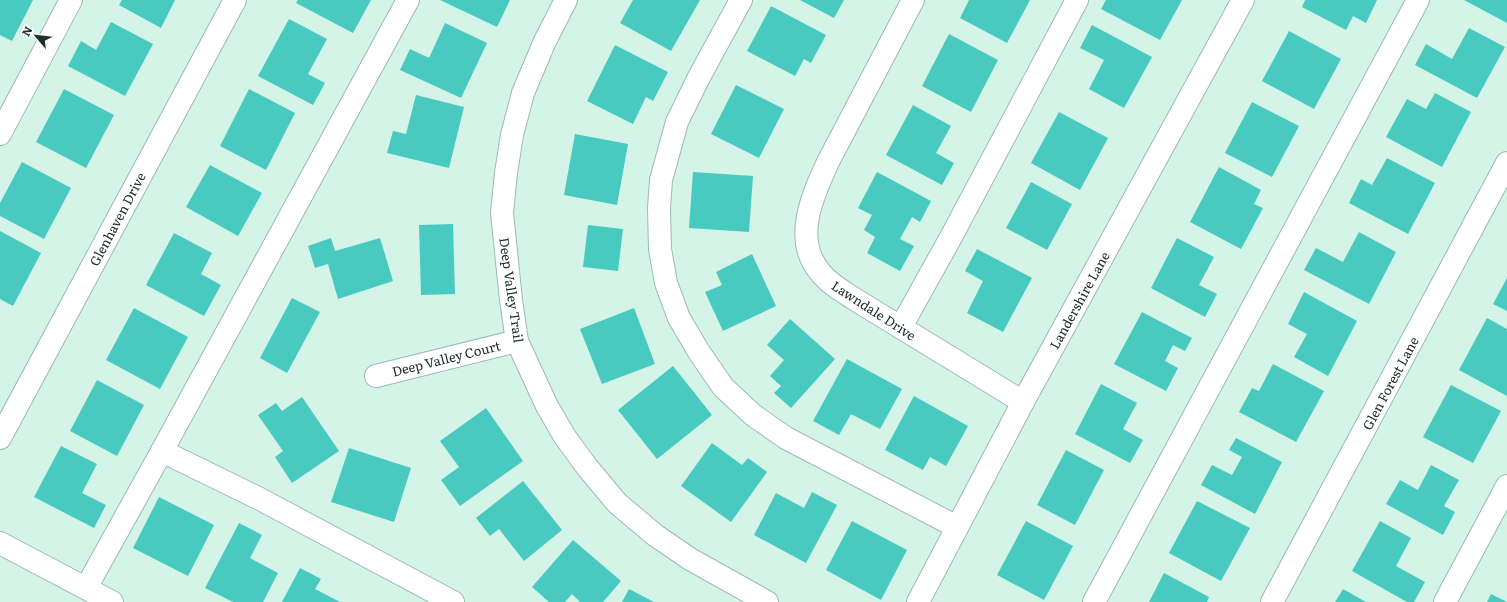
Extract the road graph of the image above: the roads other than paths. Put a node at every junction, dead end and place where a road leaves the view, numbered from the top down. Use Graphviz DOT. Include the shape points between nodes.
graph roads {
  1 [pos="71,0"];
  2 [pos="235,0"];
  3 [pos="408,0"];
  4 [pos="566,0"];
  5 [pos="742,0"];
  6 [pos="913,0"];
  7 [pos="1077,0"];
  8 [pos="1243,0"];
  9 [pos="1418,0"];
  10 [pos="0,134"];
  11 [pos="1507,163"];
  12 [pos="901,327"];
  13 [pos="517,341"];
  14 [pos="376,376"];
  15 [pos="1023,402"];
  16 [pos="0,438"];
  17 [pos="162,451"];
  18 [pos="1507,486"];
  19 [pos="957,526"];
  20 [pos="0,543"];
  21 [pos="86,588"];
  22 [pos="112,602"];
  23 [pos="453,602"];
  24 [pos="767,602"];
  25 [pos="918,602"];
  26 [pos="1094,602"];
  27 [pos="1272,602"];
  28 [pos="1445,602"];
  1 -- 10 [label="street"];
  2 -- 16 [label="street, Glenhaven Drive"];
  3 -- 17 [label="street"];
  4 -- 13 [label="street, Deep Valley Trail" via="523,93 507,165 502,213"];
  5 -- 19 [label="street" via="677,122 661,180 660,249 666,283 679,318 723,387 753,415 786,438"];
  6 -- 12 [label="street, Lawndale Drive" via="829,160 818,184 805,233 808,254 820,272 844,292"];
  7 -- 12 [label="street"];
  8 -- 15 [label="street, Landershire Lane"];
  9 -- 26 [label="street"];
  11 -- 27 [label="street, Glen Forest Lane"];
  12 -- 15 [label="street, Lawndale Drive"];
  13 -- 14 [label="street, Deep Valley Court"];
  13 -- 24 [label="street, Deep Valley Trail" via="547,406 565,437 586,467 617,503 655,535"];
  15 -- 19 [label="street, Landershire Lane"];
  17 -- 21 [label="street"];
  17 -- 23 [label="street" via="260,499"];
  18 -- 28 [label="street"];
  19 -- 25 [label="street, Landershire Lane"];
  20 -- 21 [label="street"];
  21 -- 22 [label="street"];
}
